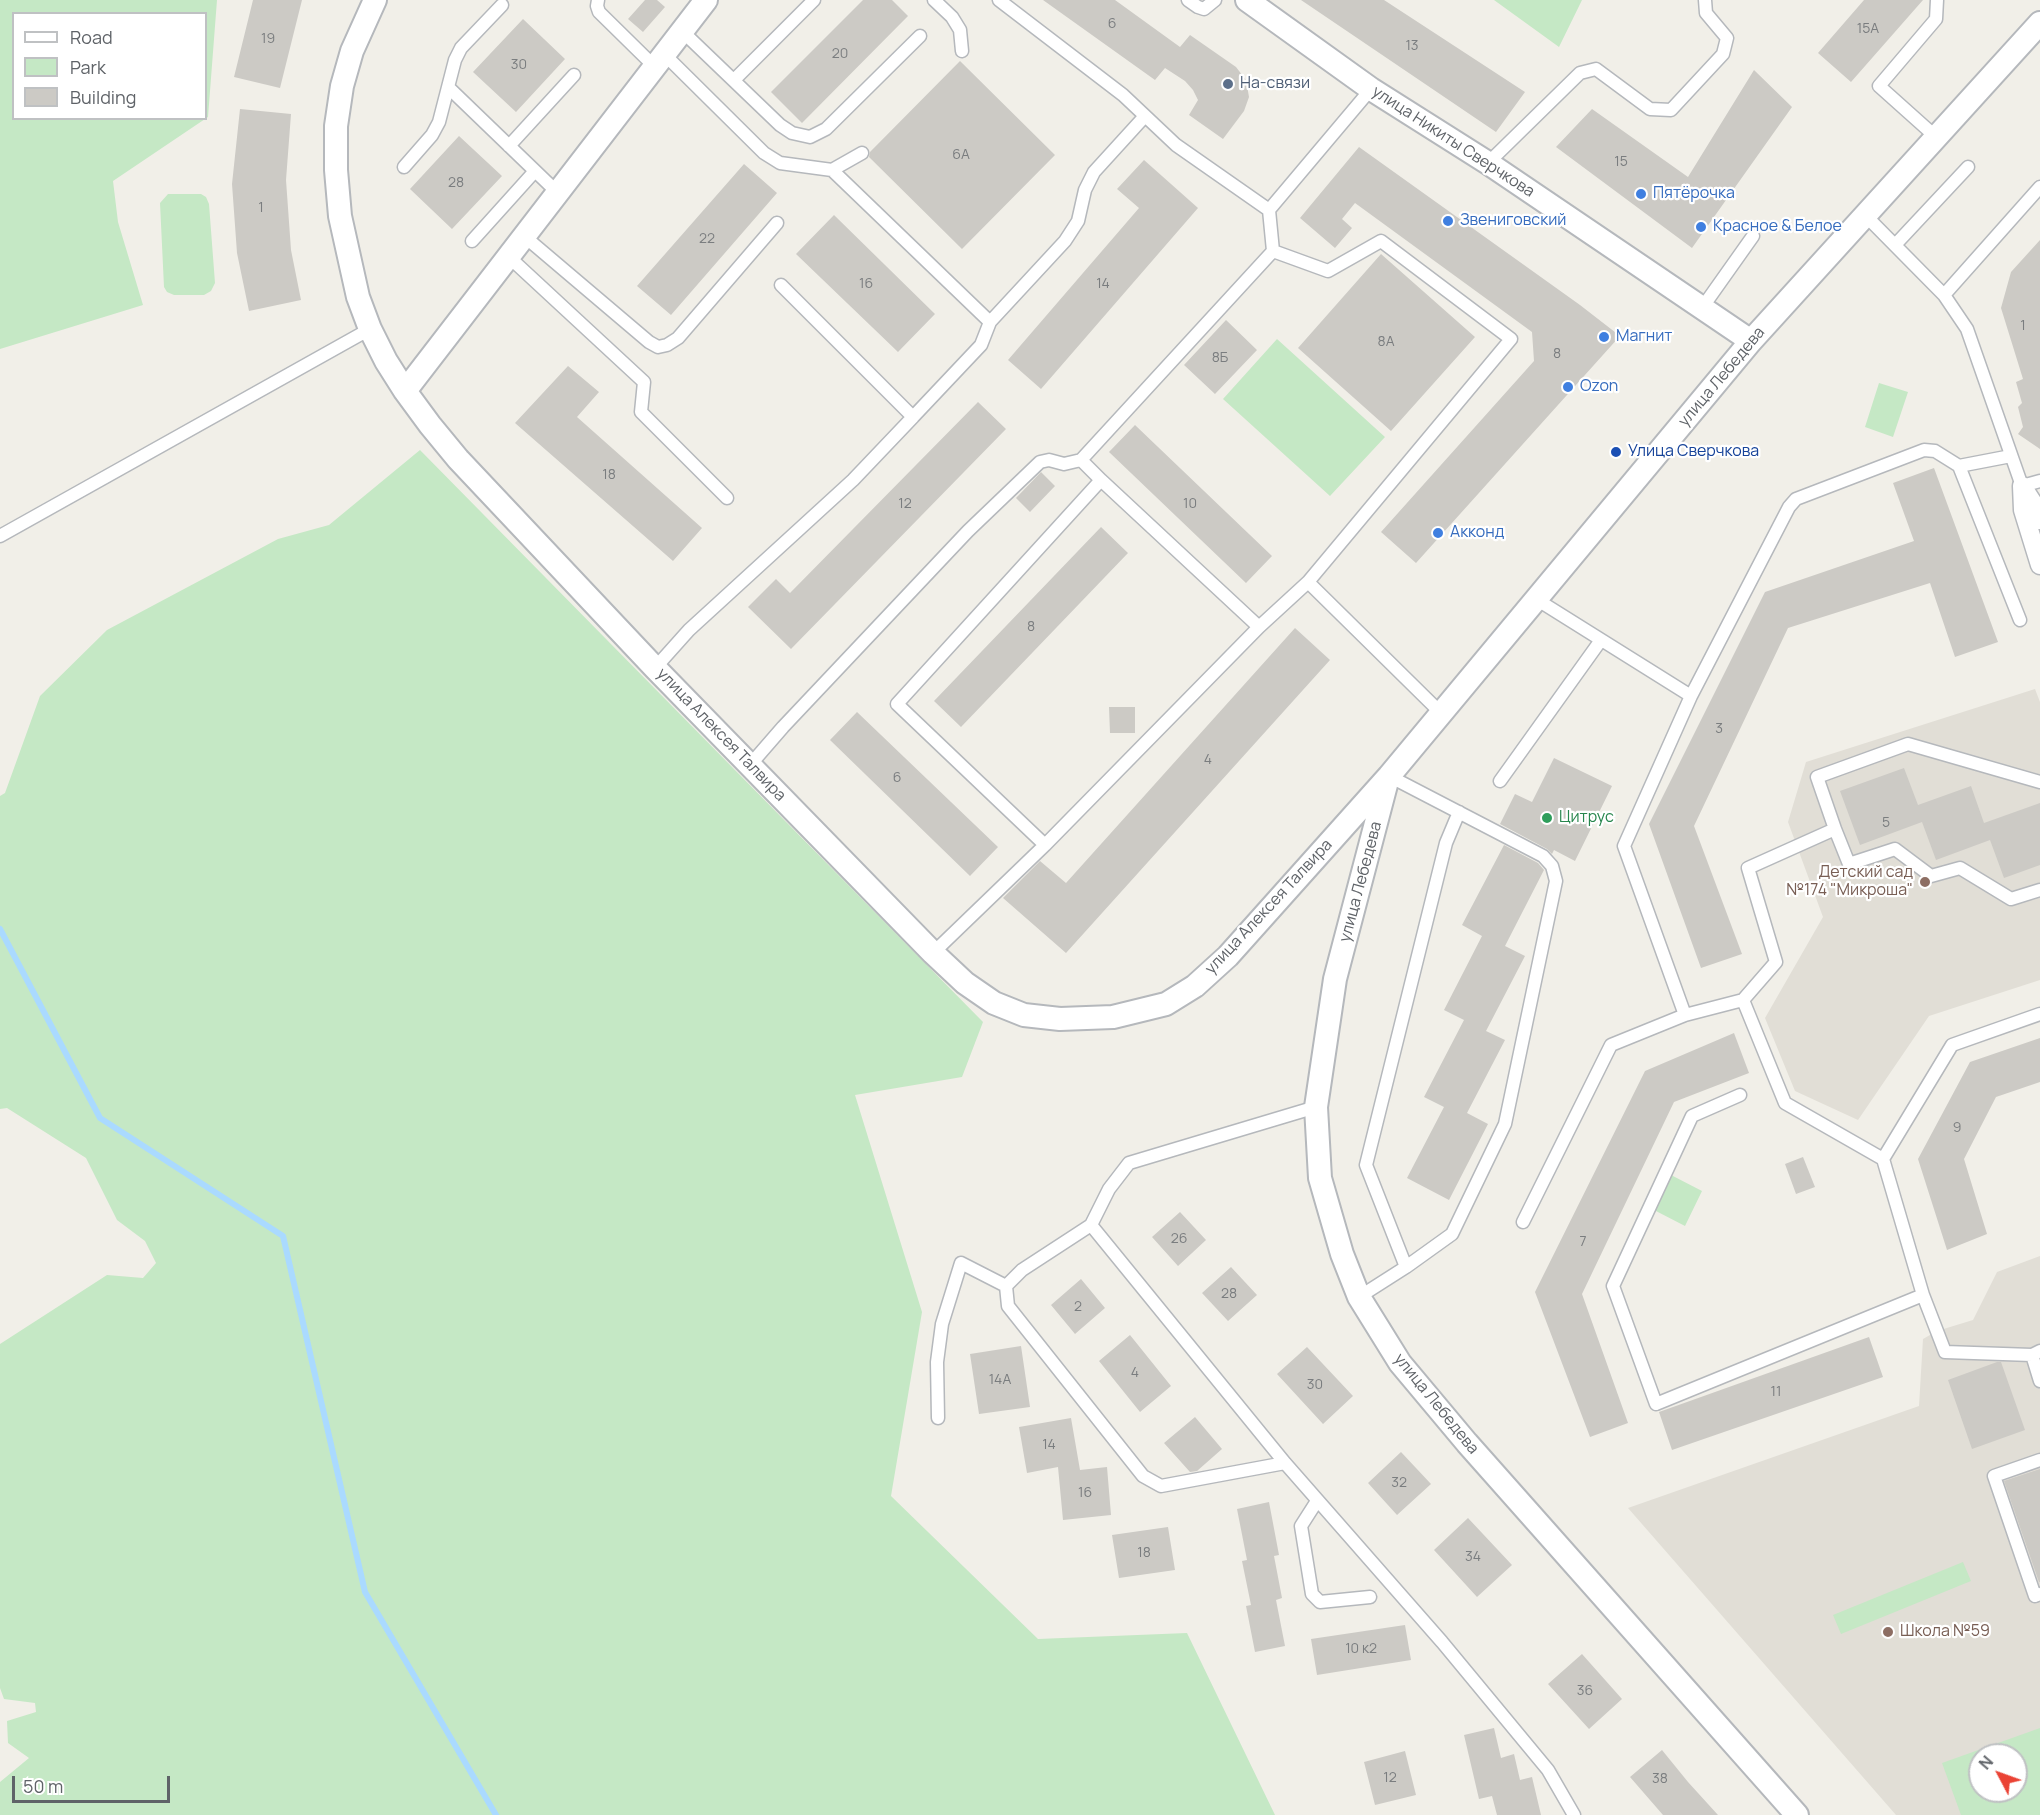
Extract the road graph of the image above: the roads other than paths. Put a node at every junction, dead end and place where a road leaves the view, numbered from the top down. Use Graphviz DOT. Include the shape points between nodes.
graph roads {
  1 [pos="375,0"];
  2 [pos="598,0"];
  3 [pos="706,0"];
  4 [pos="814,0"];
  5 [pos="934,0"];
  6 [pos="999,0"];
  7 [pos="1188,0"];
  8 [pos="1215,0"];
  9 [pos="1247,0"];
  10 [pos="1705,0"];
  11 [pos="1937,0"];
  12 [pos="502,5"];
  13 [pos="2040,23"];
  14 [pos="682,31"];
  15 [pos="920,36"];
  16 [pos="962,51"];
  17 [pos="659,61"];
  18 [pos="574,75"];
  19 [pos="734,80"];
  20 [pos="448,87"];
  21 [pos="1371,89"];
  22 [pos="1145,116"];
  23 [pos="1936,137"];
  24 [pos="509,146"];
  25 [pos="862,153"];
  26 [pos="1488,163"];
  27 [pos="405,167"];
  28 [pos="1968,167"];
  29 [pos="832,170"];
  30 [pos="535,171"];
  31 [pos="2040,188"];
  32 [pos="558,193"];
  33 [pos="1269,210"];
  34 [pos="1865,215"];
  35 [pos="777,223"];
  36 [pos="524,236"];
  37 [pos="1753,236"];
  38 [pos="472,241"];
  39 [pos="1895,245"];
  40 [pos="1274,250"];
  41 [pos="508,257"];
  42 [pos="781,285"];
  43 [pos="1944,295"];
  44 [pos="1702,308"];
  45 [pos="990,322"];
  46 [pos="370,329"];
  47 [pos="1751,341"];
  48 [pos="405,391"];
  49 [pos="914,417"];
  50 [pos="2011,456"];
  51 [pos="1081,460"];
  52 [pos="1959,466"];
  53 [pos="1101,480"];
  54 [pos="2040,481"];
  55 [pos="2022,486"];
  56 [pos="727,498"];
  57 [pos="2040,520"];
  58 [pos="0,536"];
  59 [pos="2040,565"];
  60 [pos="1308,582"];
  61 [pos="1536,598"];
  62 [pos="2020,620"];
  63 [pos="1259,627"];
  64 [pos="1601,640"];
  65 [pos="655,668"];
  66 [pos="1691,696"];
  67 [pos="1441,713"];
  68 [pos="750,765"];
  69 [pos="1389,776"];
  70 [pos="1500,781"];
  71 [pos="2040,782"];
  72 [pos="1459,812"];
  73 [pos="1834,829"];
  74 [pos="1045,844"];
  75 [pos="2040,890"];
  76 [pos="933,953"];
  77 [pos="1743,1000"];
  78 [pos="2040,1014"];
  79 [pos="1685,1015"];
  80 [pos="1740,1095"];
  81 [pos="1316,1107"];
  82 [pos="1883,1159"];
  83 [pos="1523,1222"];
  84 [pos="1092,1225"];
  85 [pos="1406,1267"];
  86 [pos="1006,1286"];
  87 [pos="1923,1295"];
  88 [pos="1359,1297"];
  89 [pos="2036,1353"];
  90 [pos="2040,1381"];
  91 [pos="938,1418"];
  92 [pos="2040,1460"];
  93 [pos="1286,1463"];
  94 [pos="1317,1501"];
  95 [pos="2040,1594"];
  96 [pos="1370,1597"];
  97 [pos="1795,1814"];
  98 [pos="1574,1815"];
  1 -- 46 [label="street, улица Алексея Талвира" via="352,51 336,126 340,216 358,297"];
  2 -- 17 [label="lane" via="599,12"];
  3 -- 14 [label="street"];
  4 -- 19 [label="lane"];
  5 -- 16 [label="lane" via="960,30"];
  6 -- 22 [label="lane"];
  7 -- 8 [label="lane" via="1204,9"];
  9 -- 21 [label="street, улица Никиты Сверчкова"];
  10 -- 26 [label="lane" via="1706,13 1727,38 1723,54 1671,110 1650,109 1596,69 1580,73"];
  11 -- 23 [label="lane" via="1936,19 1879,86"];
  12 -- 20 [label="lane" via="461,48"];
  13 -- 23 [label="street, улица Лебедева"];
  14 -- 17 [label="street"];
  14 -- 19 [label="lane"];
  15 -- 19 [label="lane" via="826,129 810,136 792,133 780,125"];
  17 -- 29 [label="lane" via="764,153 780,163"];
  17 -- 32 [label="street"];
  18 -- 24 [label="lane"];
  20 -- 24 [label="lane"];
  20 -- 27 [label="lane" via="439,122"];
  21 -- 26 [label="street, улица Никиты Сверчкова"];
  21 -- 33 [label="lane"];
  22 -- 33 [label="lane" via="1176,145"];
  22 -- 45 [label="lane" via="1094,171 1078,221 1065,241"];
  23 -- 34 [label="street, улица Лебедева"];
  24 -- 30 [label="lane"];
  25 -- 29 [label="lane"];
  26 -- 44 [label="street, улица Никиты Сверчкова"];
  28 -- 39 [label="lane"];
  29 -- 45 [label="lane"];
  30 -- 32 [label="lane"];
  30 -- 38 [label="lane"];
  31 -- 43 [label="lane"];
  32 -- 36 [label="street"];
  33 -- 40 [label="lane"];
  34 -- 39 [label="lane"];
  34 -- 47 [label="street, улица Лебедева"];
  35 -- 36 [label="lane" via="678,338 658,346"];
  36 -- 41 [label="street"];
  37 -- 44 [label="lane"];
  39 -- 43 [label="lane"];
  40 -- 51 [label="lane"];
  40 -- 60 [label="lane" via="1328,271 1382,241 1511,339"];
  41 -- 48 [label="street"];
  41 -- 56 [label="lane" via="644,382 641,412"];
  42 -- 49 [label="lane"];
  43 -- 50 [label="lane" via="1967,329"];
  44 -- 47 [label="street, улица Никиты Сверчкова"];
  45 -- 49 [label="lane" via="981,345"];
  46 -- 48 [label="street, улица Алексея Талвира"];
  46 -- 58 [label="lane"];
  47 -- 61 [label="street, улица Лебедева"];
  48 -- 65 [label="street, улица Алексея Талвира" via="458,459"];
  49 -- 65 [label="lane" via="853,480 689,630"];
  50 -- 52 [label="lane"];
  50 -- 55 [label="lane"];
  51 -- 53 [label="lane"];
  51 -- 68 [label="lane" via="1064,464 1040,462 968,531"];
  52 -- 62 [label="lane"];
  52 -- 66 [label="lane" via="1935,451 1924,450 1796,499"];
  53 -- 63 [label="lane"];
  53 -- 74 [label="lane" via="897,704"];
  54 -- 55 [label="lane"];
  55 -- 57 [label="street"];
  55 -- 59 [label="street" via="2023,510"];
  60 -- 63 [label="lane"];
  60 -- 67 [label="lane"];
  61 -- 64 [label="lane"];
  61 -- 67 [label="street, улица Лебедева"];
  63 -- 74 [label="lane"];
  64 -- 66 [label="lane"];
  64 -- 70 [label="lane"];
  65 -- 68 [label="street, улица Алексея Талвира"];
  66 -- 79 [label="lane" via="1624,846"];
  67 -- 69 [label="street, улица Лебедева"];
  68 -- 76 [label="street, улица Алексея Талвира"];
  69 -- 72 [label="lane"];
  69 -- 76 [label="street, улица Алексея Талвира" via="1228,956 1195,986 1166,1004 1113,1017 1060,1019 1024,1014 994,1003"];
  69 -- 81 [label="street, улица Лебедева" via="1335,979"];
  71 -- 73 [label="lane" via="1908,744 1817,777"];
  72 -- 85 [label="lane" via="1446,843 1365,1165"];
  72 -- 85 [label="lane" via="1543,856 1552,866 1556,881 1505,1124 1452,1234"];
  73 -- 75 [label="lane" via="1849,864 1895,849 1931,876 1960,868 2012,899"];
  73 -- 77 [label="lane" via="1748,868 1776,962"];
  74 -- 76 [label="lane"];
  77 -- 79 [label="lane"];
  77 -- 82 [label="lane" via="1785,1103"];
  78 -- 82 [label="lane" via="1952,1045"];
  79 -- 83 [label="lane" via="1611,1045"];
  80 -- 87 [label="lane" via="1692,1116 1613,1286 1656,1404"];
  81 -- 84 [label="lane" via="1129,1163 1109,1189"];
  81 -- 88 [label="street, улица Лебедева" via="1320,1178"];
  82 -- 87 [label="lane"];
  84 -- 86 [label="lane" via="1022,1270"];
  84 -- 93 [label="lane"];
  85 -- 88 [label="lane"];
  86 -- 91 [label="lane" via="961,1263 942,1324 937,1362"];
  86 -- 93 [label="lane" via="1008,1306 1143,1476 1161,1486"];
  87 -- 89 [label="lane" via="1945,1352"];
  88 -- 97 [label="street, улица Лебедева" via="1400,1363 1467,1443"];
  89 -- 90 [label="lane"];
  92 -- 95 [label="lane" via="1994,1476 2035,1596"];
  93 -- 94 [label="lane"];
  94 -- 96 [label="lane" via="1301,1526 1312,1594 1320,1602"];
  94 -- 98 [label="lane" via="1548,1770"];
}
